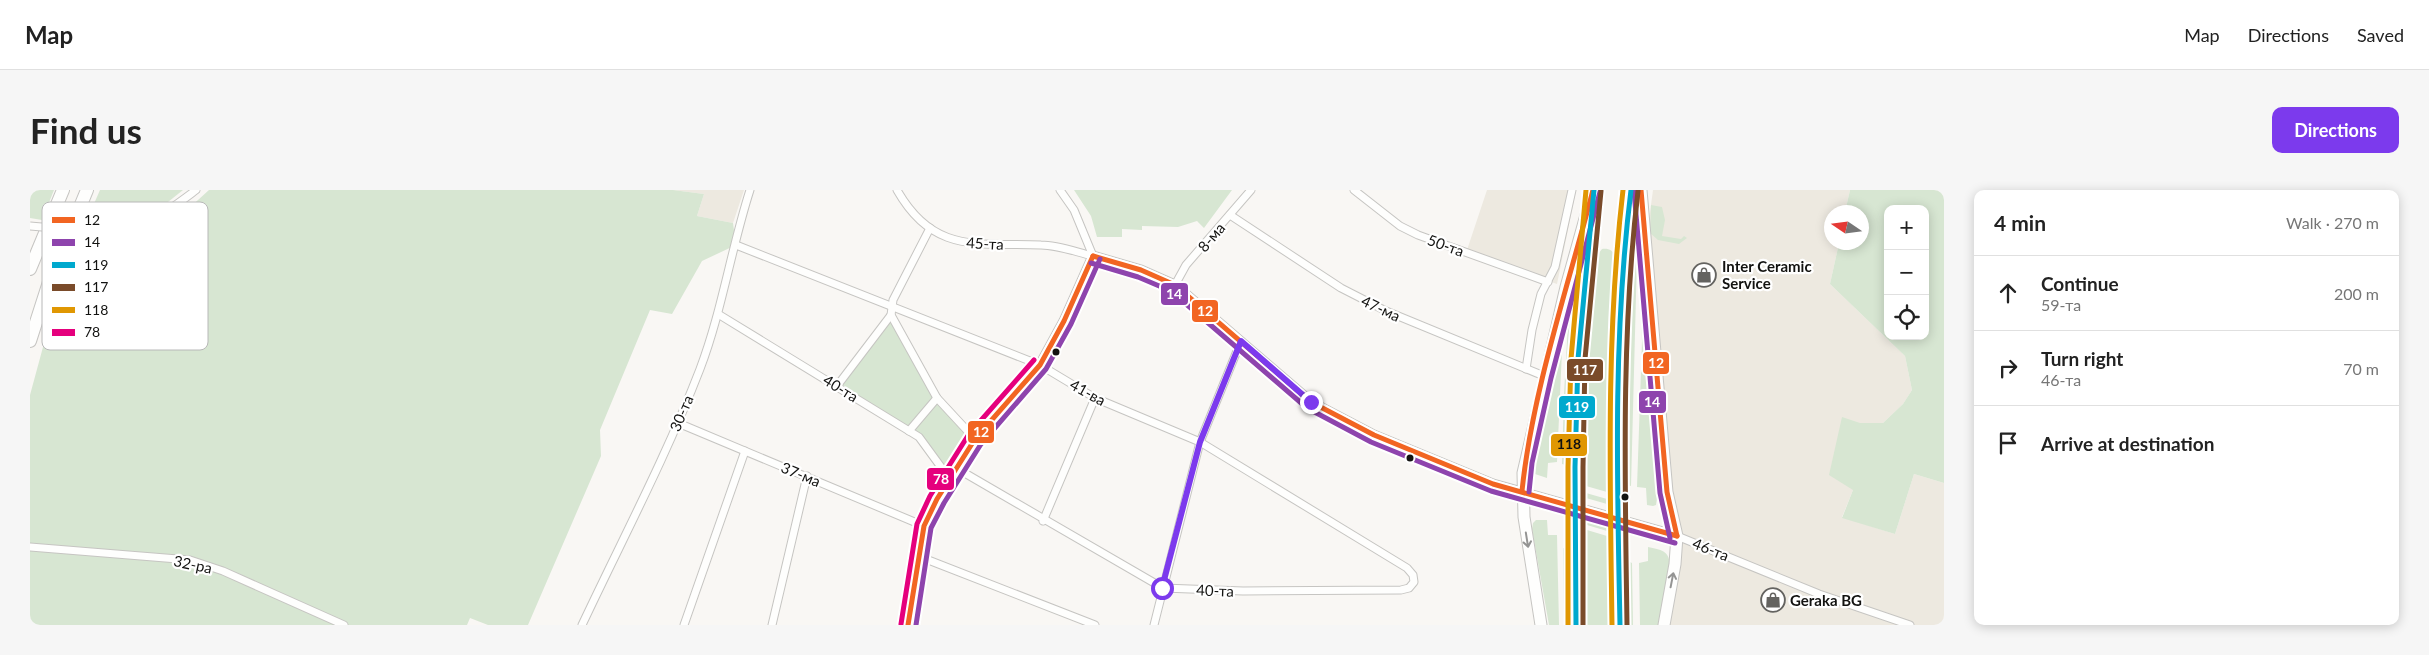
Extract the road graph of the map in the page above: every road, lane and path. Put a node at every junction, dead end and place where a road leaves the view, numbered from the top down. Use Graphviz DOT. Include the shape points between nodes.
graph roads {
  1 [pos="62,190"];
  2 [pos="87,190"];
  3 [pos="196,190"];
  4 [pos="750,190"];
  5 [pos="897,190"];
  6 [pos="1060,190"];
  7 [pos="1251,190"];
  8 [pos="1354,190"];
  9 [pos="1572,190"];
  10 [pos="1594,190"];
  11 [pos="1630,190"];
  12 [pos="1641,190"];
  13 [pos="57,202"];
  14 [pos="82,202"];
  15 [pos="180,202"];
  16 [pos="1230,215"];
  17 [pos="930,228"];
  18 [pos="42,239"];
  19 [pos="736,245"];
  20 [pos="1093,256"];
  21 [pos="30,269"];
  22 [pos="1548,282"];
  23 [pos="1175,286"];
  24 [pos="42,304"];
  25 [pos="891,307"];
  26 [pos="718,314"];
  27 [pos="891,315"];
  28 [pos="1241,341"];
  29 [pos="30,342"];
  30 [pos="1040,365"];
  31 [pos="1526,369"];
  32 [pos="1544,376"];
  33 [pos="837,386"];
  34 [pos="937,398"];
  35 [pos="1095,398"];
  36 [pos="678,423"];
  37 [pos="909,431"];
  38 [pos="975,439"];
  39 [pos="1200,442"];
  40 [pos="745,451"];
  41 [pos="956,468"];
  42 [pos="807,476"];
  43 [pos="949,478"];
  44 [pos="1522,491"];
  45 [pos="1043,521"];
  46 [pos="924,526"];
  47 [pos="1677,536"];
  48 [pos="30,547"];
  49 [pos="918,556"];
  50 [pos="1414,582"];
  51 [pos="1162,588"];
  52 [pos="344,625"];
  53 [pos="582,625"];
  54 [pos="684,625"];
  55 [pos="772,625"];
  56 [pos="908,625"];
  57 [pos="1095,625"];
  58 [pos="1154,625"];
  59 [pos="1541,625"];
  60 [pos="1576,625"];
  61 [pos="1620,625"];
  62 [pos="1664,625"];
  63 [pos="1910,625"];
  1 -- 13 [label="highway"];
  2 -- 14 [label="highway"];
  3 -- 15 [label="street, bridge"];
  4 -- 19 [label="street, 30-та"];
  5 -- 17 [label="street, 45-та" via="906,206"];
  6 -- 20 [label="street" via="1074,210"];
  7 -- 16 [label="street, 8-ма"];
  8 -- 22 [label="street, 50-та" via="1400,226 1418,235"];
  9 -- 22 [label="street" via="1555,267"];
  10 -- 32 [label="main road"];
  10 -- 60 [label="main road, bridge" via="1578,359"];
  11 -- 61 [label="main road, bridge" via="1619,325 1617,410"];
  12 -- 47 [label="main road" via="1667,492"];
  16 -- 23 [label="street, 8-ма" via="1186,265"];
  16 -- 31 [label="street, 47-ма" via="1341,288 1386,311"];
  17 -- 20 [label="street, 45-та" via="951,240 985,244 1043,244"];
  17 -- 25 [label="street"];
  18 -- 21 [label="highway"];
  19 -- 25 [label="street, 41-ва"];
  19 -- 26 [label="street, 30-та"];
  20 -- 23 [label="street, 46-та" via="1141,270"];
  20 -- 30 [label="street"];
  22 -- 31 [label="street" via="1541,294"];
  23 -- 28 [label="street, 46-та"];
  24 -- 29 [label="highway"];
  25 -- 27 [label="street"];
  25 -- 30 [label="street, 41-ва"];
  26 -- 33 [label="street, 40-та"];
  26 -- 36 [label="street, 30-та"];
  27 -- 33 [label="street"];
  27 -- 34 [label="street"];
  28 -- 39 [label="street"];
  28 -- 44 [label="street, 46-та" via="1311,402 1374,435 1493,484"];
  30 -- 35 [label="street, 41-ва"];
  30 -- 38 [label="street"];
  31 -- 32 [label="street, 47-ма"];
  32 -- 44 [label="main road" via="1525,462"];
  33 -- 37 [label="street, 40-та"];
  34 -- 37 [label="street"];
  34 -- 38 [label="street"];
  35 -- 39 [label="street, 41-ва"];
  35 -- 45 [label="street"];
  36 -- 40 [label="street, 37-ма"];
  36 -- 53 [label="street, 30-та"];
  37 -- 43 [label="street, 40-та" via="919,437"];
  38 -- 41 [label="street"];
  39 -- 50 [label="street, 41-ва" via="1408,568"];
  39 -- 51 [label="street"];
  40 -- 42 [label="street, 37-ма"];
  40 -- 54 [label="street"];
  41 -- 43 [label="street"];
  41 -- 45 [label="street, 40-та"];
  42 -- 46 [label="street, 37-ма"];
  42 -- 55 [label="street"];
  43 -- 46 [label="street"];
  44 -- 47 [label="street, 46-та"];
  44 -- 59 [label="main road, one-way"];
  45 -- 51 [label="street, 40-та"];
  46 -- 49 [label="street"];
  62 -- 47 [label="main road, one-way"];
  47 -- 63 [label="street, 46-та" via="1819,594"];
  48 -- 52 [label="street, 32-ра" via="190,560 224,571"];
  49 -- 56 [label="street"];
  49 -- 57 [label="street"];
  50 -- 51 [label="street, 40-та" via="1402,590"];
  51 -- 58 [label="street"];
}
